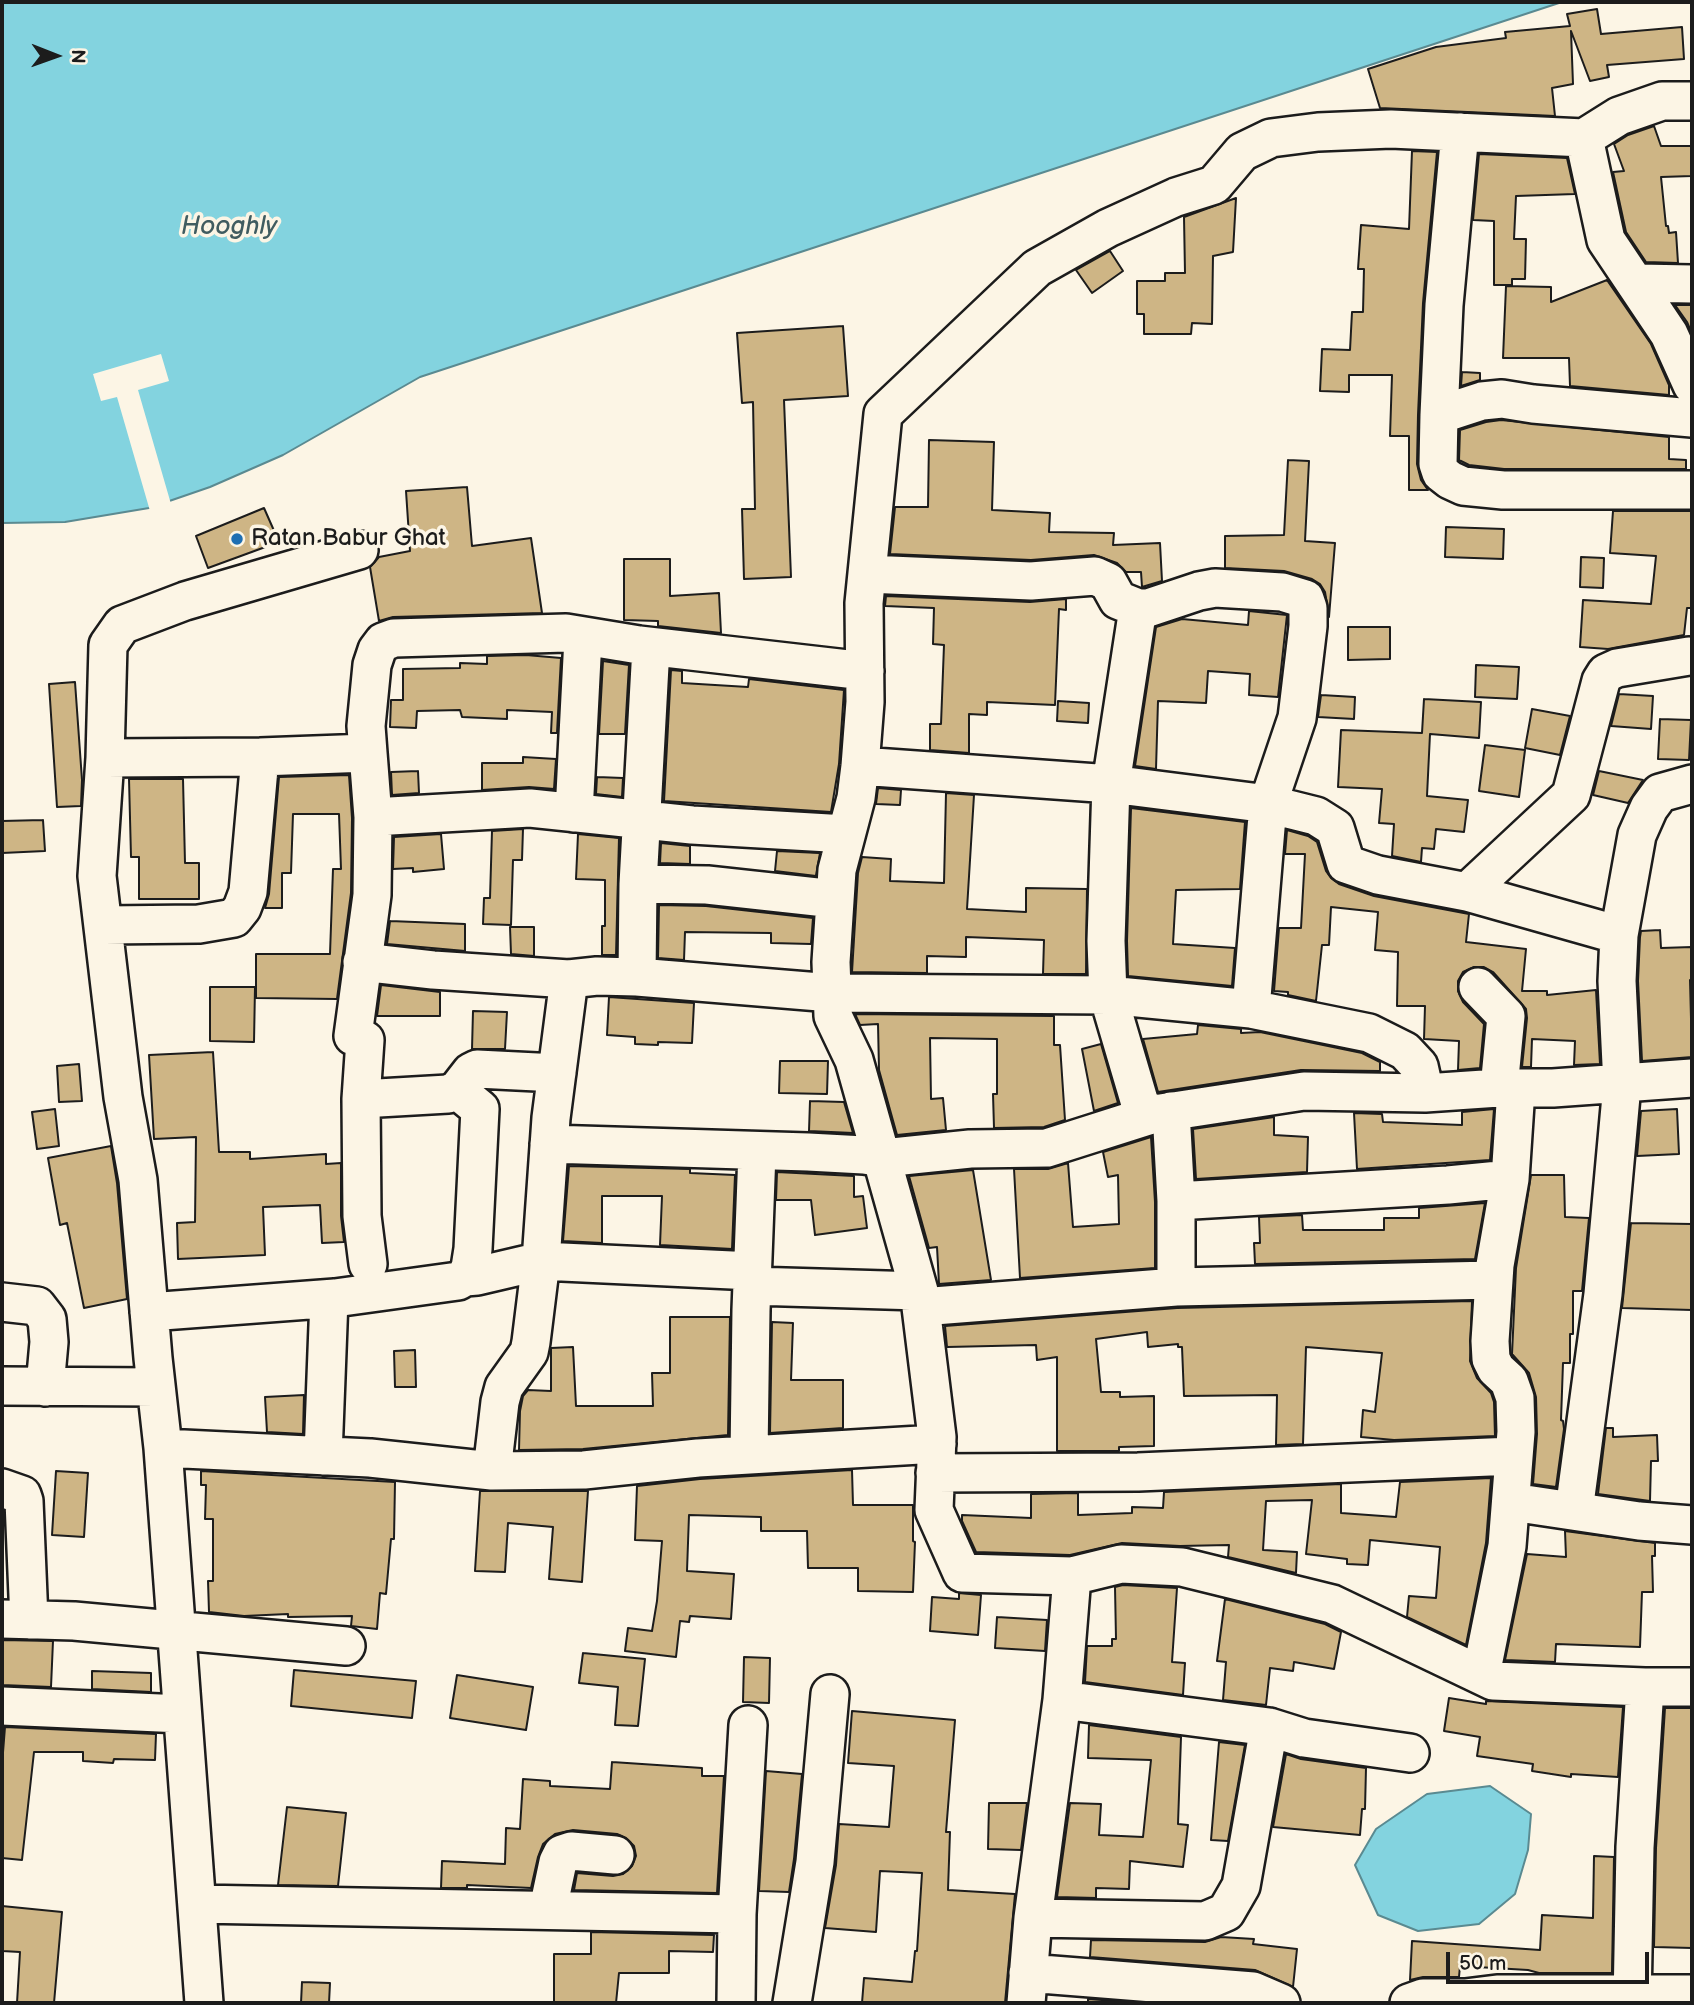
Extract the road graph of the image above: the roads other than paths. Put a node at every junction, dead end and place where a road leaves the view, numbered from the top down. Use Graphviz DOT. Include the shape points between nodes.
graph roads {
  1 [pos="1692,102"];
  2 [pos="1460,132"];
  3 [pos="1584,138"];
  4 [pos="1637,283"];
  5 [pos="1692,284"];
  6 [pos="1692,384"];
  7 [pos="1439,415"];
  8 [pos="1692,418"];
  9 [pos="1692,490"];
  10 [pos="359,550"];
  11 [pos="867,575"];
  12 [pos="1138,608"];
  13 [pos="583,638"];
  14 [pos="651,647"];
  15 [pos="1691,658"];
  16 [pos="865,671"];
  17 [pos="368,753"];
  18 [pos="260,757"];
  19 [pos="105,758"];
  20 [pos="860,766"];
  21 [pos="1111,783"];
  22 [pos="1692,784"];
  23 [pos="1268,804"];
  24 [pos="574,813"];
  25 [pos="373,817"];
  26 [pos="643,821"];
  27 [pos="846,834"];
  28 [pos="638,884"];
  29 [pos="1466,892"];
  30 [pos="835,899"];
  31 [pos="104,925"];
  32 [pos="1619,935"];
  33 [pos="362,962"];
  34 [pos="637,977"];
  35 [pos="569,979"];
  36 [pos="1478,987"];
  37 [pos="832,993"];
  38 [pos="1108,995"];
  39 [pos="1251,1009"];
  40 [pos="557,1073"];
  41 [pos="1692,1078"];
  42 [pos="1622,1084"];
  43 [pos="1508,1088"];
  44 [pos="457,1090"];
  45 [pos="1425,1093"];
  46 [pos="361,1099"];
  47 [pos="1163,1113"];
  48 [pos="549,1144"];
  49 [pos="757,1152"];
  50 [pos="883,1158"];
  51 [pos="1510,1178"];
  52 [pos="1176,1201"];
  53 [pos="541,1261"];
  54 [pos="368,1264"];
  55 [pos="465,1277"];
  56 [pos="753,1278"];
  57 [pos="1494,1280"];
  58 [pos="1176,1287"];
  59 [pos="329,1299"];
  60 [pos="920,1299"];
  61 [pos="2,1302"];
  62 [pos="149,1312"];
  63 [pos="2,1386"];
  64 [pos="45,1387"];
  65 [pos="156,1387"];
  66 [pos="163,1448"];
  67 [pos="749,1455"];
  68 [pos="323,1456"];
  69 [pos="1513,1456"];
  70 [pos="936,1458"];
  71 [pos="492,1471"];
  72 [pos="2,1488"];
  73 [pos="1512,1502"];
  74 [pos="1574,1511"];
  75 [pos="1692,1525"];
  76 [pos="1072,1576"];
  77 [pos="15,1619"];
  78 [pos="178,1632"];
  79 [pos="346,1646"];
  80 [pos="1481,1675"];
  81 [pos="1644,1687"];
  82 [pos="1692,1687"];
  83 [pos="830,1694"];
  84 [pos="1062,1700"];
  85 [pos="2,1706"];
  86 [pos="182,1714"];
  87 [pos="748,1726"];
  88 [pos="1269,1727"];
  89 [pos="1410,1753"];
  90 [pos="615,1855"];
  91 [pos="197,1905"];
  92 [pos="548,1909"];
  93 [pos="737,1914"];
  94 [pos="1033,1918"];
  95 [pos="1027,1988"];
  96 [pos="1692,1994"];
  97 [pos="1631,1999"];
  98 [pos="204,2003"];
  99 [pos="736,2003"];
  100 [pos="792,2003"];
  101 [pos="1281,2003"];
  102 [pos="1409,2003"];
  1 -- 3 [label="street" via="1662,102 1619,116"];
  2 -- 3 [label="street"];
  2 -- 7 [label="street"];
  2 -- 11 [label="street" via="1379,130 1271,138 1242,152 1214,186 1176,197 1108,228 1037,268 883,414"];
  3 -- 4 [label="street" via="1606,240"];
  4 -- 5 [label="street"];
  4 -- 6 [label="street" via="1669,334"];
  7 -- 8 [label="street" via="1502,399"];
  7 -- 9 [label="street" via="1441,473 1463,486"];
  10 -- 19 [label="street" via="185,601 122,625 108,645"];
  11 -- 12 [label="street" via="1031,581 1096,576 1108,582 1118,600"];
  11 -- 16 [label="street"];
  12 -- 21 [label="street"];
  12 -- 23 [label="street" via="1215,589 1282,592 1305,599 1308,626 1297,718"];
  13 -- 14 [label="street"];
  13 -- 17 [label="street" via="566,634 394,638 383,642 372,665"];
  13 -- 24 [label="street"];
  14 -- 16 [label="street"];
  14 -- 26 [label="street"];
  15 -- 29 [label="street" via="1606,673 1571,795"];
  16 -- 20 [label="street"];
  17 -- 18 [label="street"];
  17 -- 25 [label="street"];
  18 -- 19 [label="street"];
  18 -- 31 [label="street" via="248,892 234,918 199,924"];
  19 -- 31 [label="street" via="97,869"];
  20 -- 21 [label="street"];
  20 -- 27 [label="street"];
  21 -- 23 [label="street"];
  21 -- 38 [label="street"];
  22 -- 32 [label="street" via="1660,793 1649,808 1637,835"];
  23 -- 29 [label="street" via="1316,816 1335,828 1346,864"];
  23 -- 39 [label="street"];
  24 -- 25 [label="street" via="530,808"];
  24 -- 26 [label="street"];
  25 -- 33 [label="street" via="372,895"];
  26 -- 27 [label="street"];
  26 -- 28 [label="street"];
  27 -- 30 [label="street"];
  28 -- 30 [label="street" via="707,885"];
  28 -- 34 [label="street"];
  29 -- 32 [label="street"];
  30 -- 37 [label="street"];
  31 -- 62 [label="street" via="121,1084 138,1180"];
  32 -- 42 [label="street"];
  33 -- 35 [label="street"];
  33 -- 46 [label="street"];
  34 -- 35 [label="street"];
  34 -- 37 [label="street"];
  35 -- 40 [label="street"];
  36 -- 43 [label="street" via="1506,1016"];
  37 -- 38 [label="street"];
  37 -- 50 [label="street" via="833,1016 854,1060"];
  38 -- 39 [label="street"];
  38 -- 47 [label="street" via="1141,1107"];
  39 -- 45 [label="street" via="1369,1032 1405,1051 1419,1066"];
  40 -- 44 [label="street" via="477,1069"];
  40 -- 48 [label="street"];
  41 -- 42 [label="street"];
  42 -- 43 [label="street"];
  42 -- 74 [label="street" via="1603,1294"];
  43 -- 45 [label="street"];
  43 -- 51 [label="street"];
  44 -- 46 [label="street"];
  44 -- 55 [label="street" via="480,1109 473,1249"];
  45 -- 47 [label="street" via="1304,1091"];
  46 -- 54 [label="street" via="362,1216"];
  47 -- 50 [label="street" via="1047,1148 970,1149"];
  47 -- 52 [label="street"];
  48 -- 49 [label="street"];
  48 -- 53 [label="street"];
  49 -- 50 [label="street"];
  49 -- 56 [label="street"];
  50 -- 60 [label="street"];
  51 -- 52 [label="street"];
  51 -- 57 [label="street"];
  52 -- 58 [label="street"];
  53 -- 55 [label="street"];
  53 -- 56 [label="street"];
  53 -- 71 [label="street" via="529,1352 504,1387"];
  55 -- 59 [label="street"];
  56 -- 60 [label="street"];
  56 -- 67 [label="street"];
  57 -- 58 [label="street"];
  57 -- 69 [label="street" via="1491,1359 1509,1381 1515,1398"];
  58 -- 60 [label="street"];
  59 -- 62 [label="street"];
  59 -- 68 [label="street"];
  60 -- 70 [label="street"];
  61 -- 64 [label="street" via="37,1306 47,1320"];
  62 -- 65 [label="street"];
  63 -- 64 [label="street"];
  64 -- 65 [label="street"];
  65 -- 66 [label="street"];
  66 -- 68 [label="street"];
  66 -- 78 [label="street"];
  67 -- 70 [label="street"];
  67 -- 71 [label="street" via="584,1470"];
  68 -- 71 [label="street"];
  69 -- 70 [label="street" via="1138,1472"];
  69 -- 73 [label="street"];
  70 -- 76 [label="street" via="934,1510 962,1573"];
  72 -- 77 [label="street" via="22,1495 24,1501"];
  73 -- 74 [label="street"];
  73 -- 80 [label="street"];
  74 -- 75 [label="street"];
  76 -- 80 [label="street" via="1121,1564 1182,1567 1332,1604"];
  76 -- 84 [label="street"];
  77 -- 78 [label="street"];
  78 -- 79 [label="street"];
  78 -- 86 [label="street"];
  80 -- 81 [label="street" via="1493,1681"];
  81 -- 82 [label="street"];
  81 -- 97 [label="street"];
  83 -- 100 [label="street" via="815,1862"];
  84 -- 88 [label="street"];
  84 -- 94 [label="street"];
  85 -- 86 [label="street"];
  86 -- 91 [label="street"];
  87 -- 93 [label="street"];
  88 -- 89 [label="street" via="1304,1738"];
  88 -- 94 [label="street" via="1241,1885 1226,1912 1205,1921"];
  90 -- 92 [label="street" via="562,1854"];
  91 -- 92 [label="street"];
  91 -- 98 [label="street"];
  92 -- 93 [label="street"];
  93 -- 99 [label="street"];
  94 -- 95 [label="street"];
  95 -- 101 [label="street" via="1253,1991"];
  96 -- 97 [label="street"];
  97 -- 102 [label="street" via="1497,1994 1423,1998"];
}
